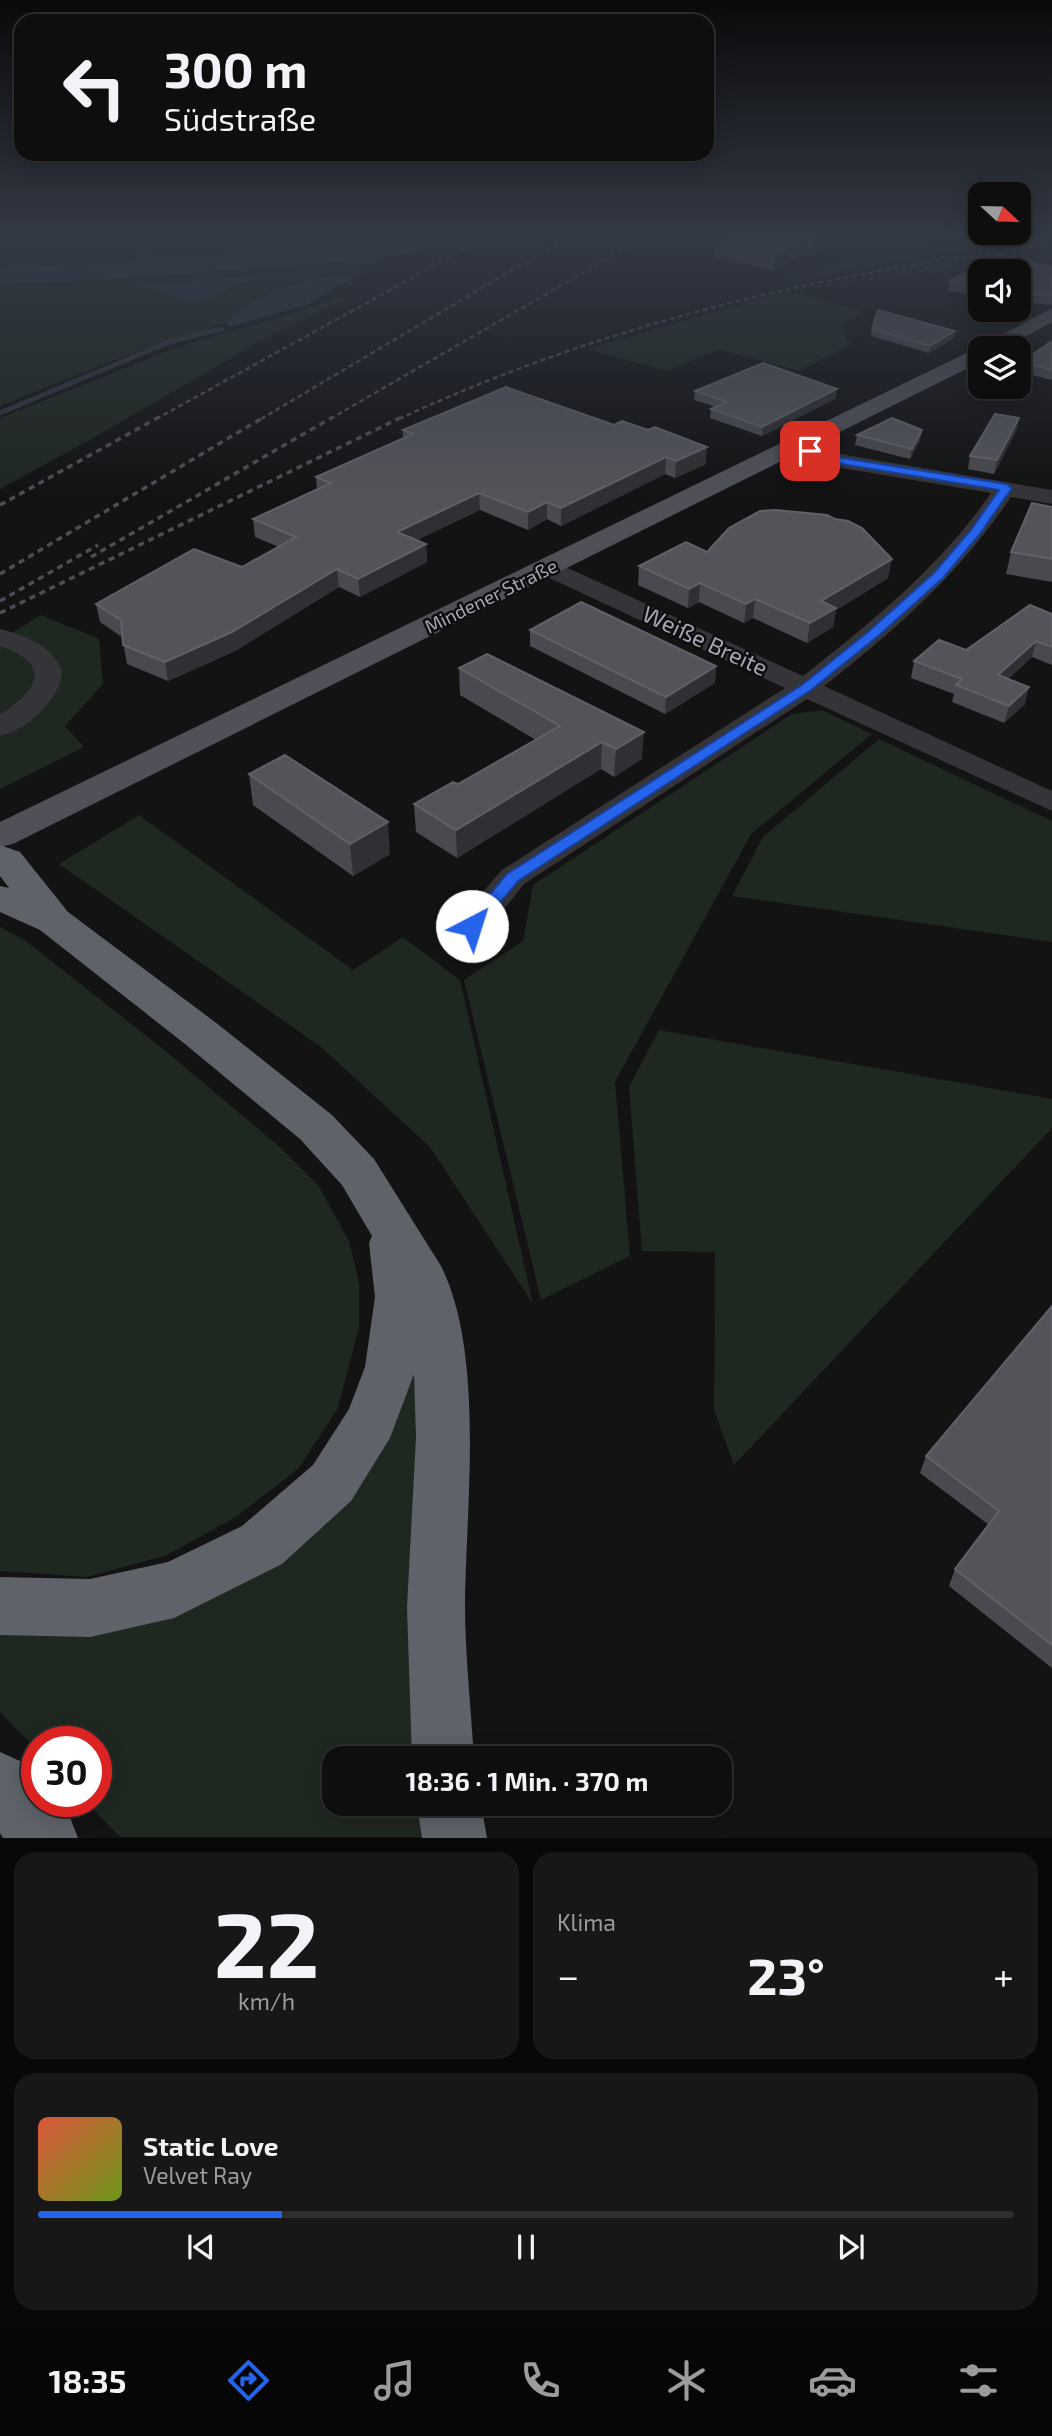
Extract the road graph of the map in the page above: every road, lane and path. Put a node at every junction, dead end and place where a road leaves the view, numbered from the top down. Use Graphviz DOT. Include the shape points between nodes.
graph roads {
  1 [pos="1039,321"];
  2 [pos="1011,336"];
  3 [pos="968,359"];
  4 [pos="795,446"];
  5 [pos="1006,488"];
  6 [pos="1052,496"];
  7 [pos="548,568"];
  8 [pos="5,639"];
  9 [pos="806,687"];
  10 [pos="0,727"];
  11 [pos="1052,802"];
  12 [pos="0,836"];
  13 [pos="0,856"];
  14 [pos="0,898"];
  15 [pos="54,921"];
  16 [pos="472,926"];
  17 [pos="391,1224"];
  18 [pos="0,1606"];
  19 [pos="442,1746"];
  20 [pos="0,1784"];
  21 [pos="451,1816"];
  22 [pos="46,1838"];
  23 [pos="455,1838"];
  1 -- 2 [label="main road"];
  3 -- 4 [label="main road, Mindener Straße"];
  4 -- 5 [label="street" via="842,461"];
  4 -- 7 [label="main road, Mindener Straße"];
  5 -- 6 [label="street"];
  5 -- 9 [label="street" via="938,575"];
  7 -- 9 [label="street, Weiße Breite"];
  7 -- 12 [label="main road, Mindener Straße"];
  8 -- 10 [label="street" via="45,661 49,677 39,698"];
  9 -- 11 [label="street, Weiße Breite"];
  9 -- 16 [label="street" via="513,877"];
  13 -- 15 [label="highway"];
  14 -- 15 [label="highway"];
  15 -- 17 [label="highway" via="316,1127 358,1172"];
  17 -- 18 [label="highway" via="400,1297 391,1367 371,1421 332,1483 262,1545 174,1589 90,1608"];
  17 -- 19 [label="highway" via="424,1280 439,1347 443,1437 436,1607"];
  20 -- 22 [label="highway"];
  21 -- 23 [label="highway"];
}
